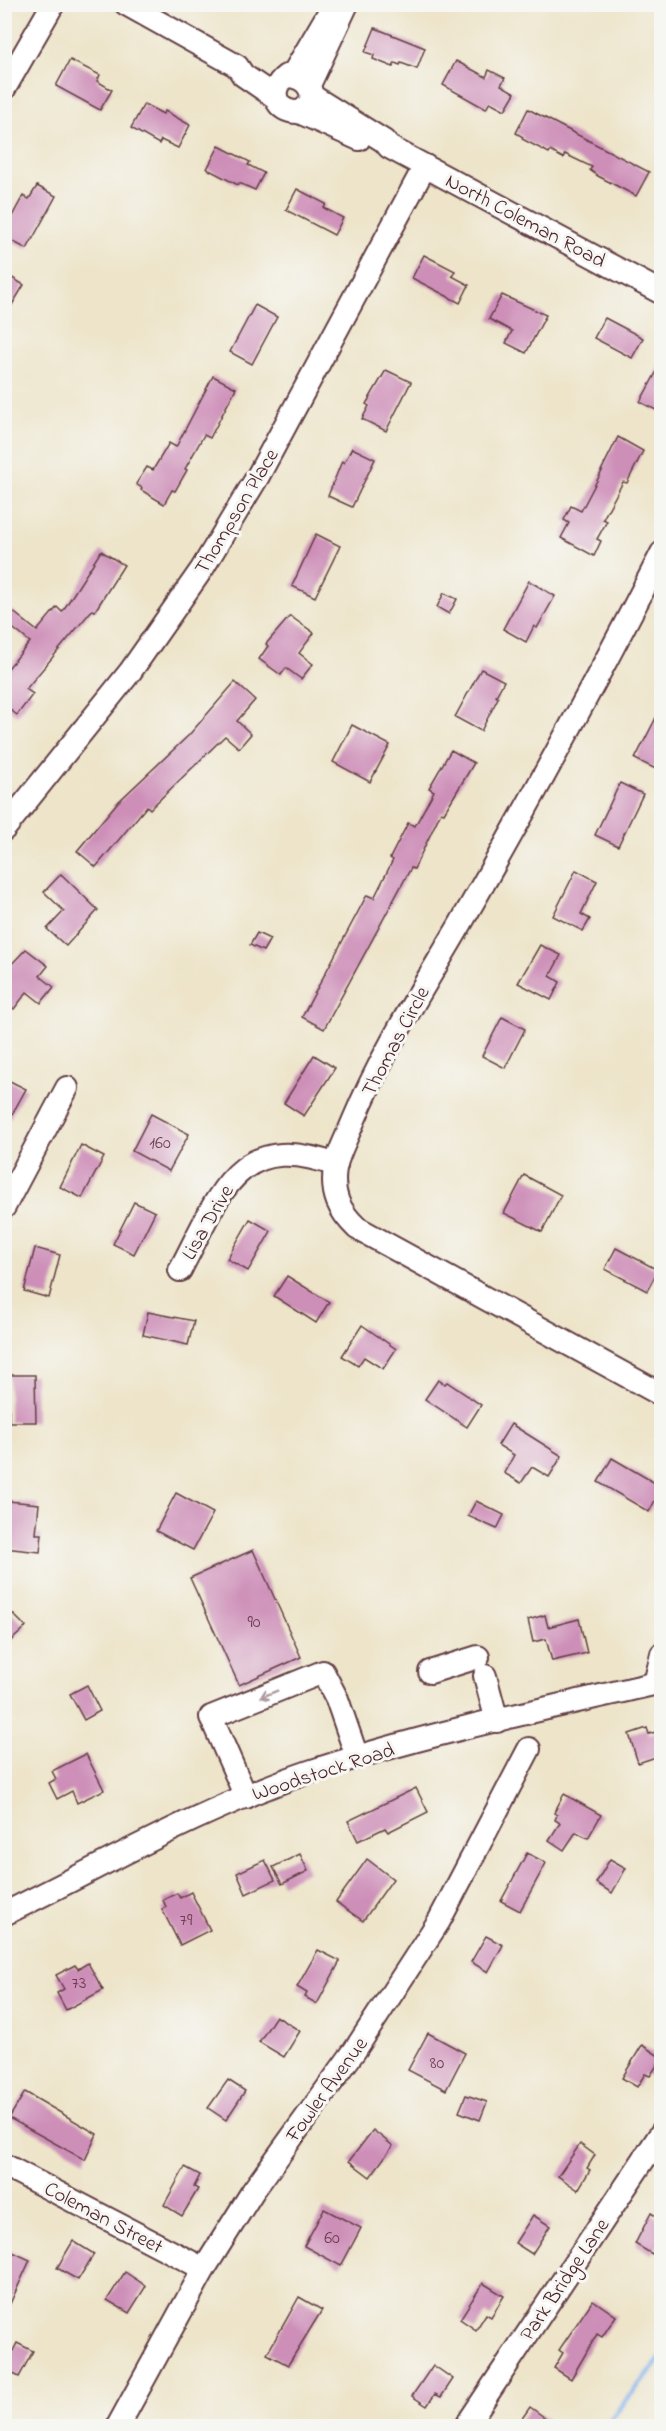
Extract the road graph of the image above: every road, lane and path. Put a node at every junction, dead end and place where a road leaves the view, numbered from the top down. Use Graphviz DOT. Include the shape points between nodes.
graph roads {
  1 [pos="53,4"];
  2 [pos="126,4"];
  3 [pos="334,4"];
  4 [pos="347,4"];
  5 [pos="237,66"];
  6 [pos="4,89"];
  7 [pos="300,89"];
  8 [pos="425,166"];
  9 [pos="662,293"];
  10 [pos="662,553"];
  11 [pos="4,829"];
  12 [pos="67,1088"];
  13 [pos="336,1165"];
  14 [pos="4,1207"];
  15 [pos="180,1270"];
  16 [pos="662,1395"];
  17 [pos="662,1654"];
  18 [pos="430,1672"];
  19 [pos="658,1683"];
  20 [pos="497,1721"];
  21 [pos="529,1749"];
  22 [pos="357,1757"];
  23 [pos="246,1797"];
  24 [pos="4,1914"];
  25 [pos="662,2132"];
  26 [pos="4,2165"];
  27 [pos="204,2269"];
  28 [pos="118,2427"];
  29 [pos="466,2427"];
  1 -- 6 [label="street"];
  2 -- 5 [label="street, North Coleman Road"];
  3 -- 7 [label="street"];
  4 -- 7 [label="street"];
  5 -- 7 [label="street, North Coleman Road"];
  5 -- 7 [label="street, North Coleman Road" via="291,112"];
  7 -- 8 [label="street, North Coleman Road" via="381,148 389,147"];
  8 -- 9 [label="street, North Coleman Road"];
  8 -- 11 [label="street, Thompson Place" via="258,476 202,569 129,672"];
  10 -- 13 [label="street, Thomas Circle" via="532,800 387,1051"];
  12 -- 14 [label="street"];
  13 -- 15 [label="street, Lisa Drive" via="291,1153 269,1156 245,1166 221,1192"];
  13 -- 16 [label="street, Thomas Circle" via="336,1202 357,1228"];
  17 -- 19 [label="street"];
  18 -- 20 [label="street" via="481,1666"];
  19 -- 20 [label="street, Woodstock Road"];
  20 -- 22 [label="street, Woodstock Road"];
  21 -- 27 [label="street, Fowler Avenue" via="439,1921 355,2050 253,2191"];
  22 -- 23 [label="street, Woodstock Road"];
  22 -- 23 [label="street, one-way" via="347,1696 323,1672 211,1717"];
  23 -- 24 [label="street, Woodstock Road"];
  25 -- 29 [label="street, Park Bridge Lane"];
  26 -- 27 [label="street, Coleman Street"];
  27 -- 28 [label="street, Fowler Avenue"];
}
